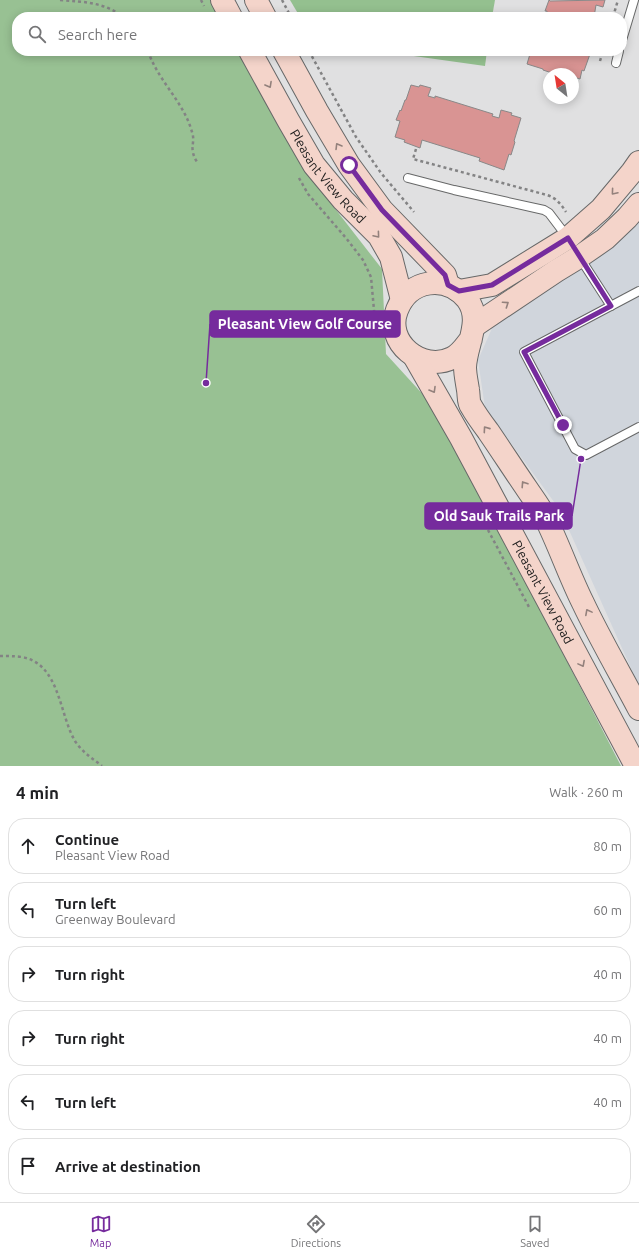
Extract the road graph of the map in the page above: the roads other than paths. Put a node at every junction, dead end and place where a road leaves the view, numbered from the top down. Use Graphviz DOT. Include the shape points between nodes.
graph roads {
  1 [pos="222,0"];
  2 [pos="256,0"];
  3 [pos="634,0"];
  4 [pos="228,12"];
  5 [pos="262,12"];
  6 [pos="627,23"];
  7 [pos="253,56"];
  8 [pos="287,56"];
  9 [pos="618,56"];
  10 [pos="616,62"];
  11 [pos="639,162"];
  12 [pos="408,178"];
  13 [pos="639,204"];
  14 [pos="574,248"];
  15 [pos="454,288"];
  16 [pos="639,291"];
  17 [pos="402,300"];
  18 [pos="611,306"];
  19 [pos="472,333"];
  20 [pos="414,356"];
  21 [pos="639,427"];
  22 [pos="639,709"];
  23 [pos="636,766"];
  1 -- 4 [label="main road"];
  2 -- 5 [label="main road"];
  3 -- 6 [label="lane"];
  7 -- 17 [label="main road, Pleasant View Road, one-way" via="314,165 343,200 379,236 391,256"];
  15 -- 8 [label="main road, Pleasant View Road, one-way" via="445,275 382,210 349,165"];
  9 -- 10 [label="lane"];
  11 -- 14 [label="main road, one-way"];
  12 -- 14 [label="lane" via="544,210 556,221"];
  13 -- 14 [label="main road" via="604,238"];
  14 -- 15 [label="main road" via="492,285"];
  14 -- 18 [label="lane"];
  19 -- 14 [label="main road, one-way" via="556,271"];
  15 -- 17 [label="main road" via="435,282 411,290"];
  15 -- 19 [label="main road" via="468,301 473,313"];
  16 -- 18 [label="lane"];
  17 -- 20 [label="main road" via="396,312 397,337 404,348"];
  18 -- 21 [label="lane" via="524,352 575,449 586,455"];
  19 -- 20 [label="main road" via="463,350 452,358 440,362 426,361"];
  22 -- 19 [label="main road, one-way" via="583,603 545,516 470,405 465,366"];
  20 -- 23 [label="main road, Pleasant View Road, one-way" via="461,438"];
}
